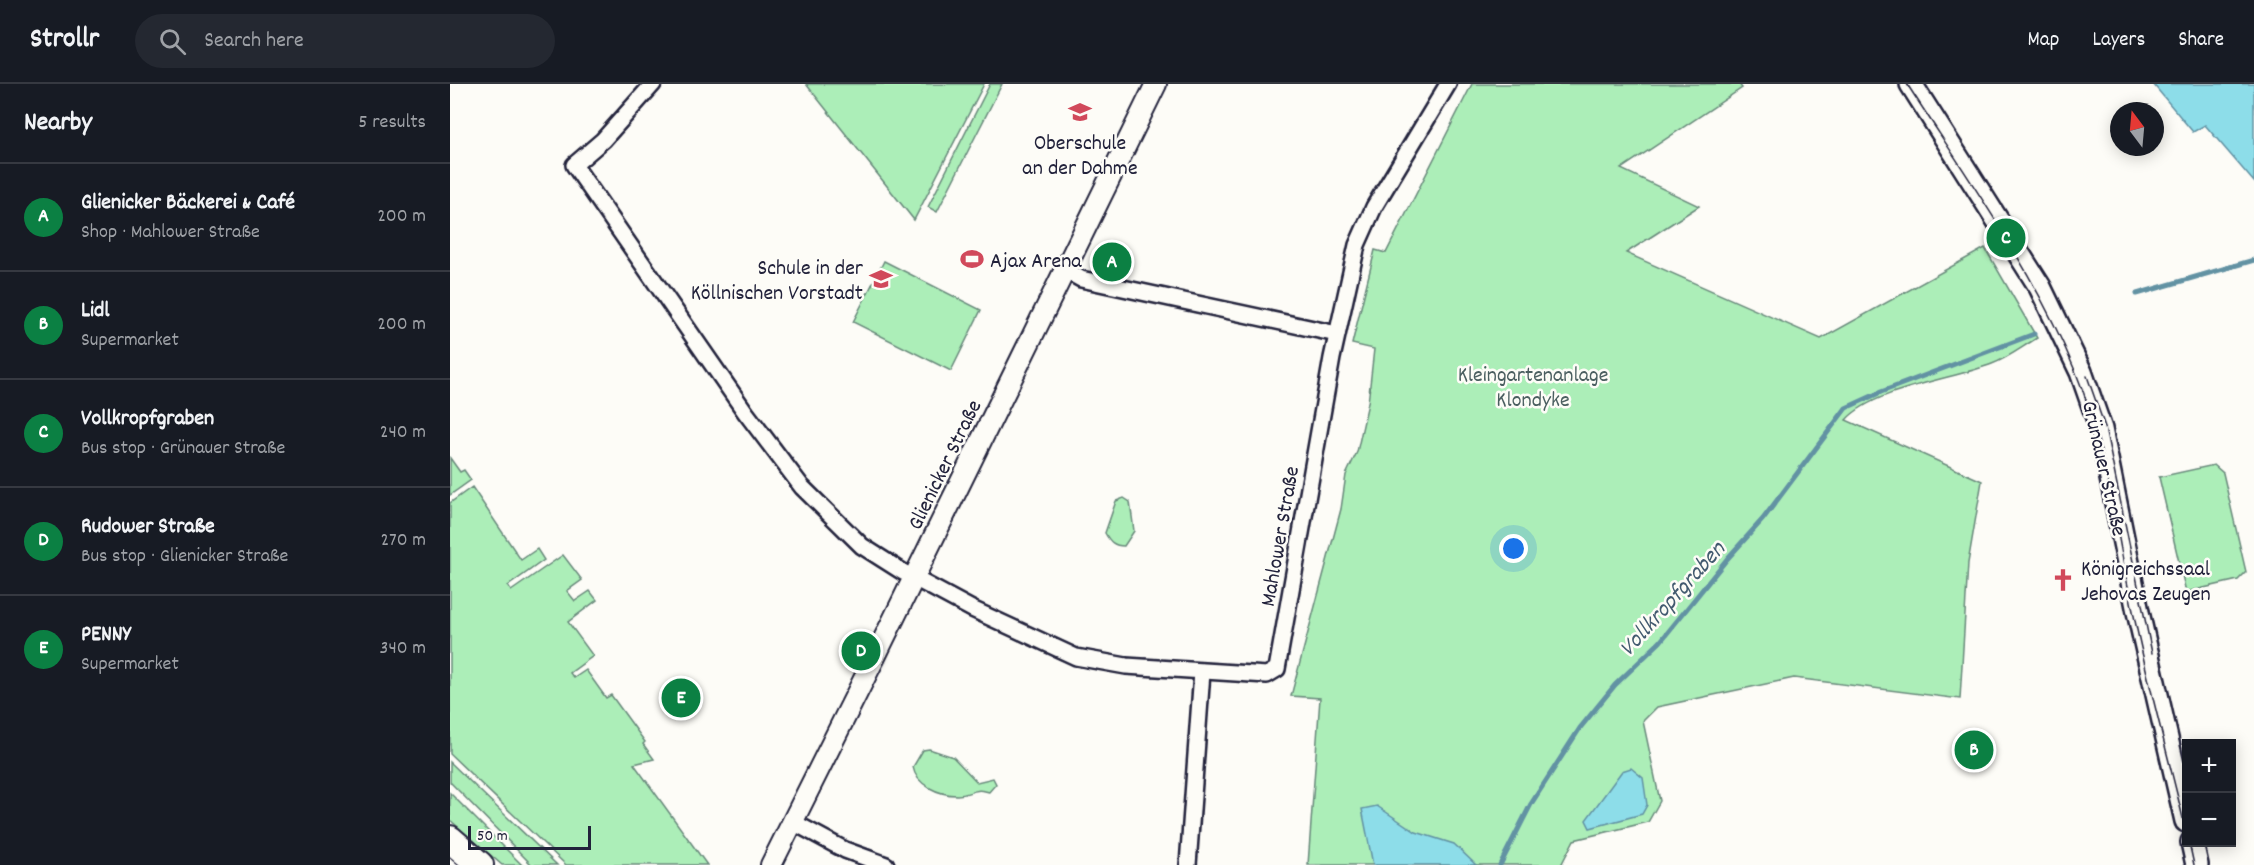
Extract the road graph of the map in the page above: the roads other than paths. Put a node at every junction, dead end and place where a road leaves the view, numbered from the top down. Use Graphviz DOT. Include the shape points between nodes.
graph roads {
  1 [pos="653,84"];
  2 [pos="1156,84"];
  3 [pos="1448,84"];
  4 [pos="1911,84"];
  5 [pos="1065,270"];
  6 [pos="1337,334"];
  7 [pos="913,578"];
  8 [pos="1202,672"];
  9 [pos="2182,800"];
  10 [pos="793,822"];
  11 [pos="450,839"];
  12 [pos="2193,847"];
  13 [pos="480,865"];
  14 [pos="771,865"];
  15 [pos="886,865"];
  16 [pos="1188,865"];
  17 [pos="2197,865"];
  1 -- 7 [label="street, Mahlower Straße" via="603,140 574,165 802,487 862,546"];
  2 -- 5 [label="street, Glienicker Straße"];
  3 -- 6 [label="street, Mahlower Straße" via="1364,226"];
  4 -- 9 [label="main road, Grünauer Straße" via="2040,287 2081,372 2101,429"];
  5 -- 6 [label="street" via="1081,279"];
  5 -- 7 [label="street, Glienicker Straße"];
  6 -- 8 [label="street, Mahlower Straße" via="1277,669 1267,675"];
  7 -- 8 [label="street, Mahlower Straße" via="1076,657 1126,666"];
  7 -- 10 [label="street, Glienicker Straße"];
  8 -- 16 [label="street"];
  10 -- 14 [label="street, Glienicker Straße"];
  10 -- 15 [label="street" via="853,854"];
  11 -- 13 [label="highway"];
  12 -- 17 [label="main road"];
}
